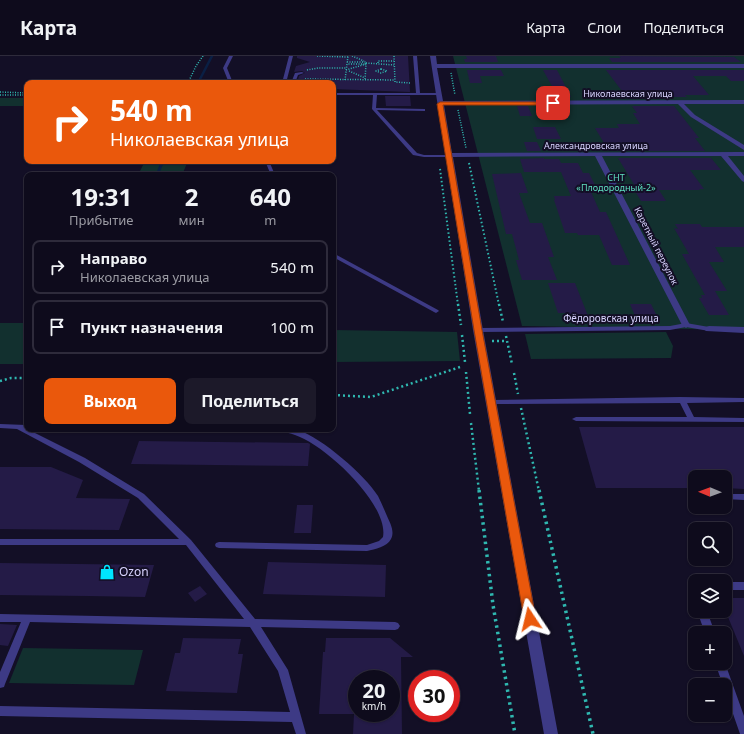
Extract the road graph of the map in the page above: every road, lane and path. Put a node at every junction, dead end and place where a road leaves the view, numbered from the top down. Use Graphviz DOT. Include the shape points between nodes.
graph roads {
  1 [pos="203,56"];
  2 [pos="231,56"];
  3 [pos="291,56"];
  4 [pos="317,56"];
  5 [pos="348,56"];
  6 [pos="352,56"];
  7 [pos="363,56"];
  8 [pos="394,56"];
  9 [pos="415,56"];
  10 [pos="434,56"];
  11 [pos="363,61"];
  12 [pos="394,61"];
  13 [pos="347,63"];
  14 [pos="366,63"];
  15 [pos="378,63"];
  16 [pos="381,65"];
  17 [pos="394,65"];
  18 [pos="435,66"];
  19 [pos="744,66"];
  20 [pos="450,68"];
  21 [pos="381,69"];
  22 [pos="347,70"];
  23 [pos="286,73"];
  24 [pos="294,73"];
  25 [pos="302,73"];
  26 [pos="381,73"];
  27 [pos="365,79"];
  28 [pos="189,80"];
  29 [pos="231,80"];
  30 [pos="285,80"];
  31 [pos="294,80"];
  32 [pos="345,80"];
  33 [pos="381,80"];
  34 [pos="395,80"];
  35 [pos="407,83"];
  36 [pos="0,92"];
  37 [pos="24,92"];
  38 [pos="336,94"];
  39 [pos="375,94"];
  40 [pos="418,94"];
  41 [pos="439,94"];
  42 [pos="0,95"];
  43 [pos="24,96"];
  44 [pos="456,99"];
  45 [pos="744,102"];
  46 [pos="680,103"];
  47 [pos="440,104"];
  48 [pos="458,105"];
  49 [pos="374,109"];
  50 [pos="424,110"];
  51 [pos="744,148"];
  52 [pos="467,150"];
  53 [pos="723,154"];
  54 [pos="744,154"];
  55 [pos="598,155"];
  56 [pos="449,156"];
  57 [pos="470,161"];
  58 [pos="440,169"];
  59 [pos="744,180"];
  60 [pos="336,257"];
  61 [pos="436,311"];
  62 [pos="461,325"];
  63 [pos="686,325"];
  64 [pos="504,327"];
  65 [pos="709,329"];
  66 [pos="478,330"];
  67 [pos="744,330"];
  68 [pos="462,334"];
  69 [pos="505,334"];
  70 [pos="462,340"];
  71 [pos="470,340"];
  72 [pos="492,341"];
  73 [pos="507,341"];
  74 [pos="465,362"];
  75 [pos="512,364"];
  76 [pos="460,367"];
  77 [pos="466,372"];
  78 [pos="514,373"];
  79 [pos="24,378"];
  80 [pos="0,381"];
  81 [pos="336,395"];
  82 [pos="519,398"];
  83 [pos="682,399"];
  84 [pos="744,400"];
  85 [pos="491,402"];
  86 [pos="521,406"];
  87 [pos="470,414"];
  88 [pos="576,419"];
  89 [pos="691,419"];
  90 [pos="744,420"];
  91 [pos="471,423"];
  92 [pos="0,426"];
  93 [pos="23,427"];
  94 [pos="32,432"];
  95 [pos="296,432"];
  96 [pos="732,497"];
  97 [pos="744,497"];
  98 [pos="0,542"];
  99 [pos="188,542"];
  100 [pos="219,545"];
  101 [pos="732,586"];
  102 [pos="744,586"];
  103 [pos="0,618"];
  104 [pos="27,618"];
  105 [pos="252,622"];
  106 [pos="395,626"];
  107 [pos="723,670"];
  108 [pos="0,684"];
  109 [pos="0,712"];
  110 [pos="296,717"];
  111 [pos="742,718"];
  112 [pos="744,731"];
  113 [pos="301,734"];
  114 [pos="516,734"];
  115 [pos="551,734"];
  116 [pos="593,734"];
  1 -- 28 [label="path"];
  2 -- 29 [label="lane" via="225,68"];
  3 -- 23 [label="lane"];
  4 -- 5 [label="path"];
  5 -- 13 [label="path"];
  6 -- 11 [label="path"];
  7 -- 11 [label="path"];
  8 -- 12 [label="path"];
  9 -- 40 [label="lane"];
  10 -- 18 [label="street"];
  11 -- 13 [label="path"];
  11 -- 14 [label="path"];
  12 -- 15 [label="path"];
  12 -- 17 [label="path"];
  13 -- 14 [label="path"];
  13 -- 22 [label="path"];
  14 -- 15 [label="path"];
  14 -- 22 [label="path"];
  14 -- 27 [label="path"];
  15 -- 16 [label="path"];
  16 -- 17 [label="path"];
  16 -- 21 [label="path"];
  17 -- 34 [label="path"];
  18 -- 19 [label="street"];
  18 -- 41 [label="street"];
  20 -- 44 [label="path"];
  21 -- 26 [label="path" via="376,71"];
  21 -- 26 [label="path" via="387,71"];
  22 -- 25 [label="path" via="318,68"];
  22 -- 27 [label="path"];
  22 -- 32 [label="path"];
  23 -- 24 [label="lane"];
  23 -- 30 [label="lane"];
  25 -- 31 [label="lane" via="296,74"];
  25 -- 32 [label="path" via="303,79"];
  26 -- 33 [label="path"];
  27 -- 32 [label="path"];
  27 -- 33 [label="path"];
  33 -- 34 [label="path"];
  34 -- 35 [label="path"];
  36 -- 37 [label="path"];
  38 -- 39 [label="lane"];
  39 -- 40 [label="lane"];
  39 -- 49 [label="lane"];
  40 -- 41 [label="lane"];
  41 -- 47 [label="street"];
  42 -- 43 [label="path"];
  45 -- 46 [label="street, Николаевская улица"];
  46 -- 47 [label="street, Николаевская улица"];
  46 -- 51 [label="street" via="693,116"];
  47 -- 56 [label="street"];
  48 -- 52 [label="path"];
  49 -- 50 [label="lane"];
  49 -- 56 [label="lane" via="415,154"];
  53 -- 54 [label="street, Александровская улица"];
  53 -- 55 [label="street, Александровская улица"];
  53 -- 59 [label="street"];
  55 -- 56 [label="street, Александровская улица"];
  55 -- 63 [label="street, Каретный переулок"];
  56 -- 66 [label="street"];
  57 -- 64 [label="path"];
  58 -- 62 [label="path"];
  60 -- 61 [label="lane"];
  63 -- 65 [label="lane, Фёдоровская улица"];
  63 -- 66 [label="lane, Фёдоровская улица" via="670,328"];
  65 -- 67 [label="street, Фёдоровская улица"];
  66 -- 85 [label="street"];
  68 -- 70 [label="path"];
  69 -- 73 [label="path"];
  70 -- 71 [label="path"];
  70 -- 74 [label="path"];
  72 -- 73 [label="path"];
  73 -- 75 [label="path"];
  76 -- 81 [label="path" via="371,397"];
  77 -- 87 [label="path"];
  78 -- 82 [label="path"];
  79 -- 80 [label="path"];
  83 -- 84 [label="lane"];
  83 -- 85 [label="lane"];
  83 -- 89 [label="lane"];
  85 -- 115 [label="street"];
  86 -- 116 [label="path"];
  88 -- 89 [label="lane"];
  89 -- 90 [label="lane"];
  91 -- 114 [label="path" via="493,605"];
  92 -- 93 [label="lane"];
  94 -- 99 [label="lane" via="141,496"];
  95 -- 100 [label="lane" via="317,442 356,475 374,497 387,525 387,538 382,543 367,548"];
  96 -- 97 [label="lane"];
  98 -- 99 [label="lane"];
  99 -- 105 [label="lane"];
  101 -- 102 [label="lane"];
  103 -- 104 [label="lane"];
  104 -- 105 [label="lane"];
  104 -- 108 [label="lane" via="16,635"];
  105 -- 106 [label="lane"];
  105 -- 110 [label="lane" via="283,670"];
  107 -- 111 [label="lane"];
  109 -- 110 [label="lane"];
  110 -- 113 [label="lane"];
  111 -- 112 [label="lane"];
}
